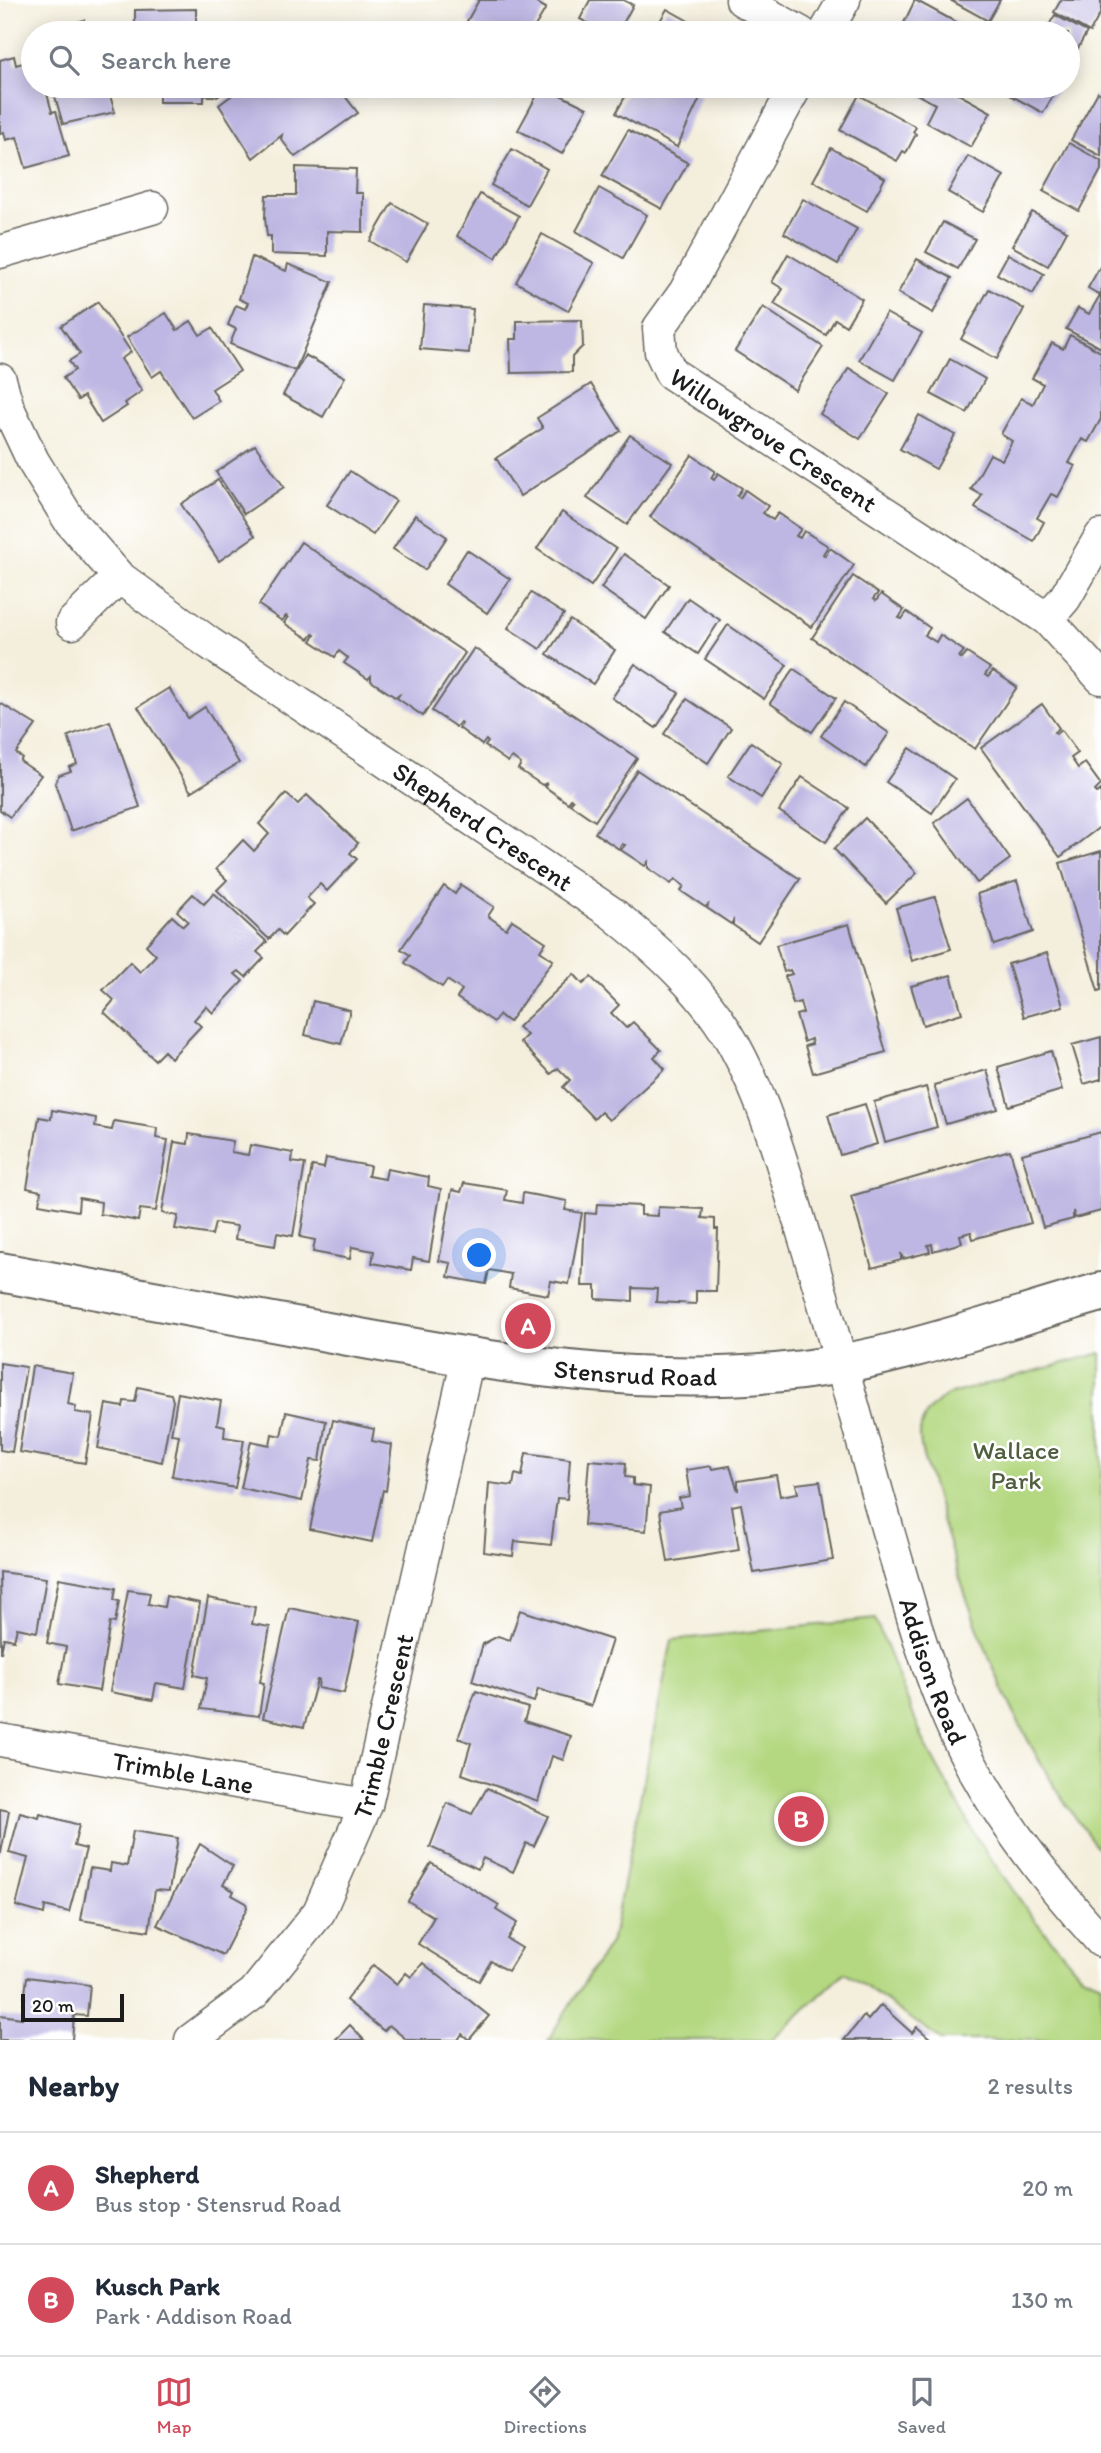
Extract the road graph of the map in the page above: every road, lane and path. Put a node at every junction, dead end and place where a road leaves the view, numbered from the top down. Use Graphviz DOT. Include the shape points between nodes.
graph roads {
  1 [pos="742,0"];
  2 [pos="844,0"];
  3 [pos="780,21"];
  4 [pos="832,21"];
  5 [pos="790,98"];
  6 [pos="152,208"];
  7 [pos="0,252"];
  8 [pos="0,380"];
  9 [pos="1101,536"];
  10 [pos="119,577"];
  11 [pos="1047,619"];
  12 [pos="72,623"];
  13 [pos="1101,678"];
  14 [pos="0,1272"];
  15 [pos="1101,1292"];
  16 [pos="468,1358"];
  17 [pos="841,1364"];
  18 [pos="0,1740"];
  19 [pos="366,1805"];
  20 [pos="1101,1941"];
  21 [pos="191,2040"];
  1 -- 3 [label="street"];
  2 -- 4 [label="street"];
  5 -- 11 [label="street, Willowgrove Crescent" via="685,292 659,328 661,352 671,373"];
  6 -- 7 [label="street"];
  8 -- 10 [label="street, Shepherd Crescent" via="33,461 70,521"];
  9 -- 11 [label="street" via="1065,598"];
  10 -- 12 [label="street"];
  10 -- 17 [label="street, Shepherd Crescent" via="209,643 612,913 691,984 733,1043 766,1111"];
  11 -- 13 [label="street, Willowgrove Crescent"];
  14 -- 16 [label="street, Stensrud Road"];
  15 -- 17 [label="street, Stensrud Road" via="916,1348"];
  16 -- 17 [label="street, Stensrud Road" via="690,1376"];
  16 -- 19 [label="street, Trimble Crescent"];
  17 -- 20 [label="street, Addison Road" via="917,1633 950,1723 985,1788 1028,1852"];
  18 -- 19 [label="street, Trimble Lane"];
  19 -- 21 [label="street, Trimble Crescent" via="319,1912 254,1993"];
}
